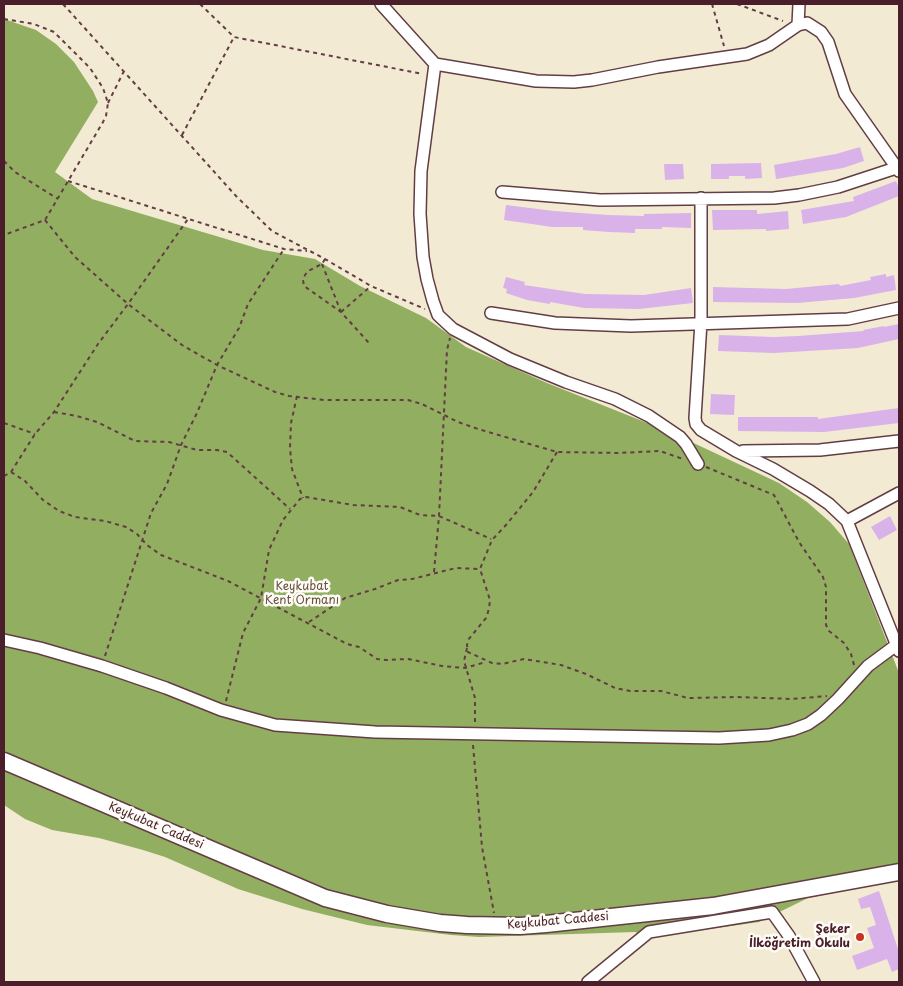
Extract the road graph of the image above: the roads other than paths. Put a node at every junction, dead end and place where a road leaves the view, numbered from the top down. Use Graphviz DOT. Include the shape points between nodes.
graph roads {
  1 [pos="381,4"];
  2 [pos="799,4"];
  3 [pos="798,25"];
  4 [pos="434,70"];
  5 [pos="898,170"];
  6 [pos="502,192"];
  7 [pos="701,198"];
  8 [pos="899,308"];
  9 [pos="491,313"];
  10 [pos="701,322"];
  11 [pos="899,441"];
  12 [pos="736,451"];
  13 [pos="698,464"];
  14 [pos="899,493"];
  15 [pos="847,521"];
  16 [pos="4,640"];
  17 [pos="898,646"];
  18 [pos="4,761"];
  19 [pos="899,872"];
  20 [pos="759,897"];
  21 [pos="772,912"];
  22 [pos="588,982"];
  23 [pos="814,982"];
  1 -- 4 [label="street"];
  2 -- 3 [label="street"];
  3 -- 4 [label="street" via="747,54 574,82"];
  3 -- 5 [label="street" via="810,24 825,36 845,94"];
  4 -- 13 [label="street" via="421,171 420,214 427,279 438,315 452,328 510,359 642,412 680,437"];
  5 -- 7 [label="street" via="799,195"];
  6 -- 7 [label="street" via="600,200"];
  7 -- 10 [label="street"];
  8 -- 10 [label="street" via="848,319"];
  9 -- 10 [label="street" via="555,323 631,326"];
  10 -- 12 [label="street" via="695,421 701,430"];
  11 -- 12 [label="street" via="820,450"];
  12 -- 15 [label="street" via="804,487"];
  14 -- 15 [label="street"];
  15 -- 17 [label="street"];
  16 -- 17 [label="street" via="102,666 223,711 274,725 375,732 719,738 755,736 808,724 843,694 868,666"];
  18 -- 20 [label="street, Keykubat Caddesi" via="325,898 414,919 467,925 546,924 714,906"];
  19 -- 20 [label="street, Keykubat Caddesi"];
  20 -- 21 [label="street"];
  21 -- 22 [label="street" via="649,932"];
  21 -- 23 [label="street"];
}
